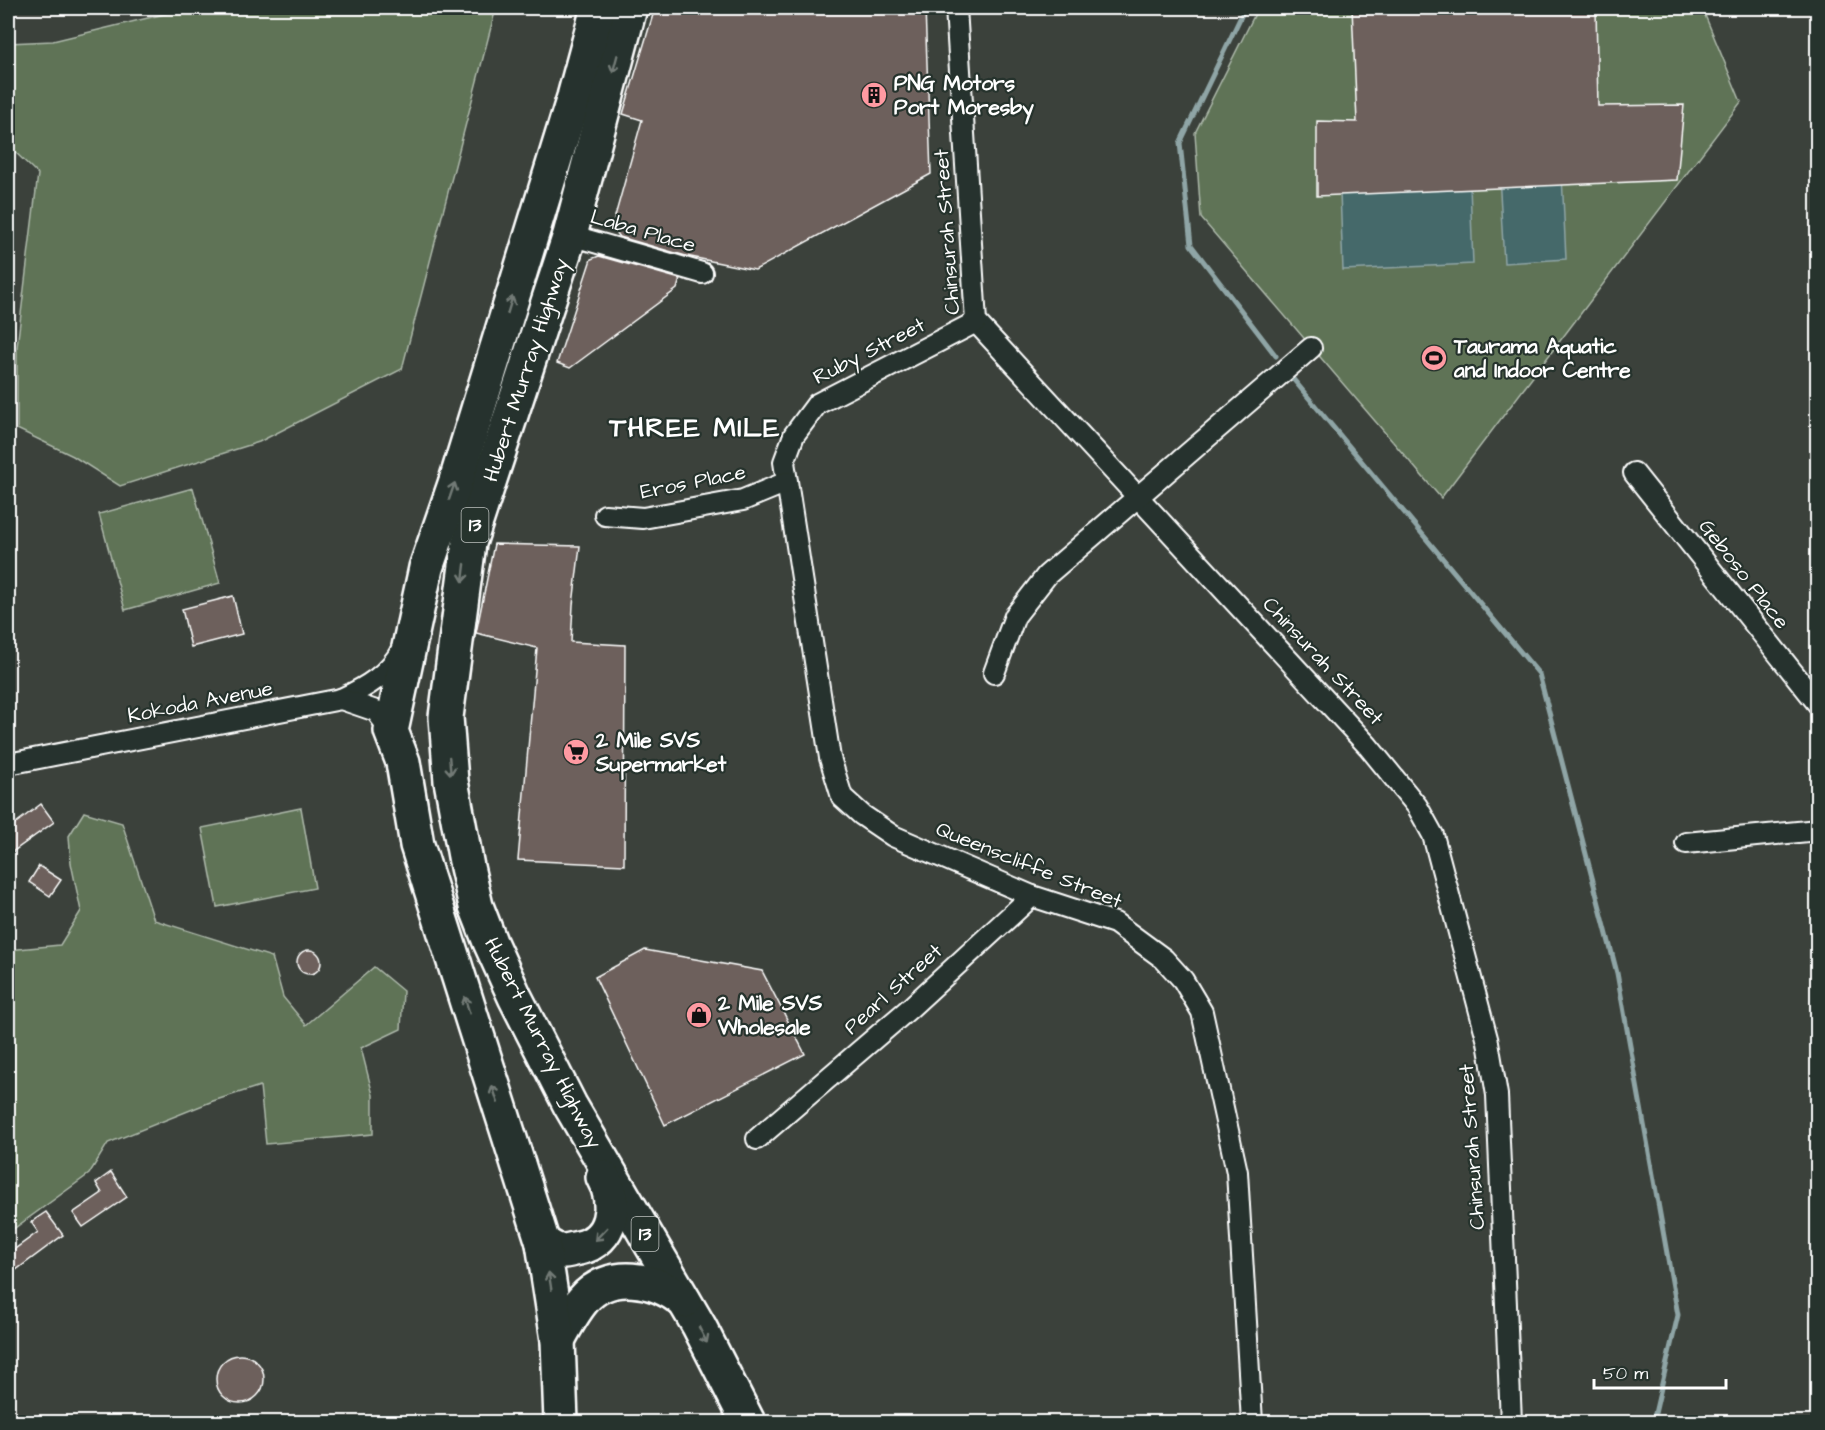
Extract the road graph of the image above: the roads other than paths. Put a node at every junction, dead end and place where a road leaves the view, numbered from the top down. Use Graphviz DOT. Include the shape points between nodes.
graph roads {
  1 [pos="585,8"];
  2 [pos="956,8"];
  3 [pos="622,11"];
  4 [pos="574,97"];
  5 [pos="570,235"];
  6 [pos="702,273"];
  7 [pos="976,322"];
  8 [pos="1311,348"];
  9 [pos="794,435"];
  10 [pos="1634,473"];
  11 [pos="787,482"];
  12 [pos="1139,498"];
  13 [pos="606,515"];
  14 [pos="413,626"];
  15 [pos="994,674"];
  16 [pos="341,699"];
  17 [pos="1818,704"];
  18 [pos="391,731"];
  19 [pos="8,764"];
  20 [pos="1818,830"];
  21 [pos="1686,843"];
  22 [pos="1032,896"];
  23 [pos="570,1105"];
  24 [pos="757,1139"];
  25 [pos="543,1243"];
  26 [pos="686,1303"];
  27 [pos="558,1340"];
  28 [pos="561,1422"];
  29 [pos="748,1422"];
  30 [pos="1252,1422"];
  31 [pos="1510,1422"];
  1 -- 4 [label="highway" via="573,79"];
  2 -- 7 [label="street, Chinsurah Street"];
  3 -- 4 [label="highway, Hubert Murray Highway / 13"];
  3 -- 5 [label="highway, Hubert Murray Highway / 13, one-way"];
  14 -- 4 [label="highway, Hubert Murray Highway / 13, one-way" via="426,568"];
  5 -- 6 [label="street, Laba Place"];
  5 -- 23 [label="highway, Hubert Murray Highway / 13, one-way" via="470,543 446,717 451,781 476,906 515,997"];
  7 -- 9 [label="street, Ruby Street" via="818,404"];
  7 -- 12 [label="street, Chinsurah Street"];
  8 -- 12 [label="street"];
  9 -- 11 [label="street, Queenscliffe Street" via="784,462"];
  10 -- 17 [label="street, Geboso Place"];
  11 -- 13 [label="street, Eros Place" via="743,500 644,518"];
  11 -- 22 [label="street, Queenscliffe Street" via="830,758 842,796 893,836"];
  12 -- 15 [label="street" via="1047,575 1015,616"];
  12 -- 31 [label="street, Chinsurah Street" via="1368,746 1417,806 1433,835 1488,1042 1497,1095"];
  14 -- 16 [label="street" via="388,670"];
  14 -- 18 [label="highway, Hubert Murray Highway / 13"];
  16 -- 18 [label="street, Kokoda Avenue" via="376,711"];
  16 -- 19 [label="street, Kokoda Avenue"];
  25 -- 18 [label="highway, Hubert Murray Highway, one-way" via="417,845 403,762"];
  20 -- 21 [label="street"];
  22 -- 24 [label="street, Pearl Street" via="910,1008"];
  22 -- 30 [label="street, Queenscliffe Street" via="1115,923 1146,944 1183,981 1202,1012 1238,1172"];
  23 -- 25 [label="highway, one-way" via="576,1131 609,1188 609,1226 583,1248 560,1251"];
  23 -- 26 [label="highway, Hubert Murray Highway / 13"];
  27 -- 25 [label="highway, Hubert Murray Highway, one-way"];
  26 -- 27 [label="highway" via="668,1288 640,1280 600,1286 583,1299"];
  26 -- 29 [label="highway, Hubert Murray Highway / 13, one-way"];
  27 -- 28 [label="highway, Hubert Murray Highway"];
}
